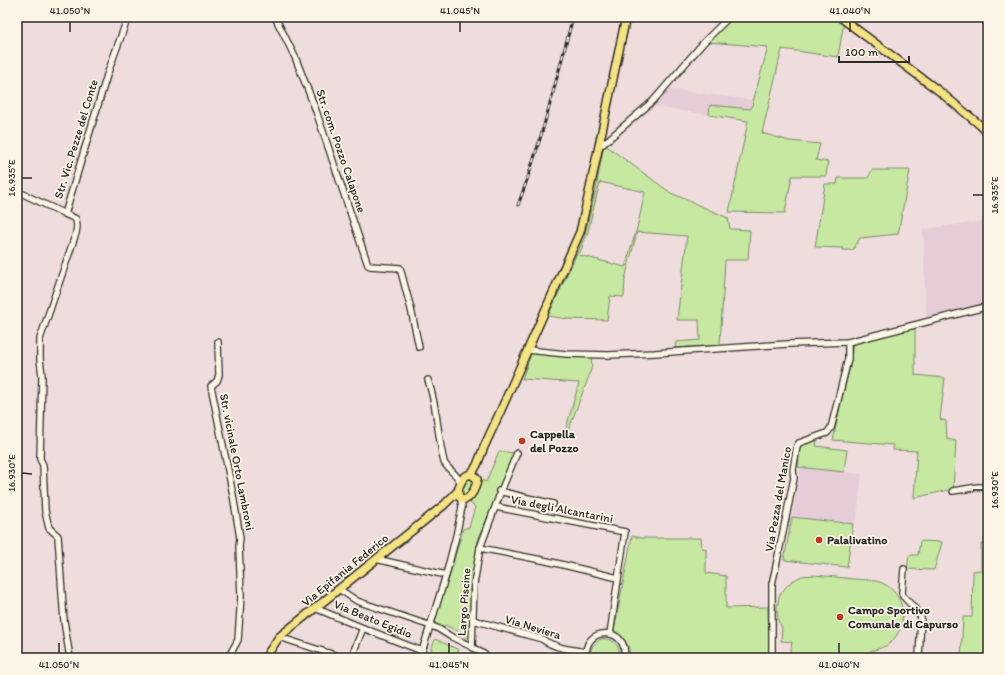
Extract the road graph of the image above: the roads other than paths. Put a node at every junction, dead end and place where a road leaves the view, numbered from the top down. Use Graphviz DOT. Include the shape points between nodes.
graph roads {
  1 [pos="128,17"];
  2 [pos="275,17"];
  3 [pos="626,17"];
  4 [pos="729,17"];
  5 [pos="840,17"];
  6 [pos="988,133"];
  7 [pos="599,145"];
  8 [pos="17,191"];
  9 [pos="65,214"];
  10 [pos="988,307"];
  11 [pos="218,342"];
  12 [pos="848,342"];
  13 [pos="419,347"];
  14 [pos="528,350"];
  15 [pos="428,380"];
  16 [pos="517,453"];
  17 [pos="451,469"];
  18 [pos="471,476"];
  19 [pos="461,483"];
  20 [pos="988,488"];
  21 [pos="500,491"];
  22 [pos="953,491"];
  23 [pos="462,497"];
  24 [pos="553,504"];
  25 [pos="496,507"];
  26 [pos="480,548"];
  27 [pos="376,559"];
  28 [pos="904,569"];
  29 [pos="446,575"];
  30 [pos="618,578"];
  31 [pos="339,589"];
  32 [pos="315,608"];
  33 [pos="473,620"];
  34 [pos="430,625"];
  35 [pos="363,628"];
  36 [pos="610,634"];
  37 [pos="279,637"];
  38 [pos="472,647"];
  39 [pos="422,651"];
  40 [pos="587,655"];
  41 [pos="485,657"];
  42 [pos="70,658"];
  43 [pos="228,658"];
  44 [pos="265,658"];
  45 [pos="344,658"];
  46 [pos="351,658"];
  47 [pos="420,658"];
  48 [pos="624,658"];
  49 [pos="772,658"];
  50 [pos="919,658"];
  1 -- 9 [label="street, Str. Vic. Pezze del Conte" via="107,75"];
  2 -- 13 [label="street, Str. com. Pozzo Calapone" via="295,57 315,108 368,264 400,268"];
  3 -- 7 [label="main road"];
  4 -- 7 [label="street" via="653,101"];
  5 -- 6 [label="main road" via="939,91"];
  7 -- 14 [label="main road" via="580,232"];
  8 -- 9 [label="street"];
  9 -- 42 [label="street, Str. Vic. Pezze del Conte" via="76,219 77,226 40,339 40,459 43,465 45,511 49,528 58,536 64,621"];
  10 -- 12 [label="street"];
  11 -- 43 [label="street, Str. vicinale Orto Lambroni" via="219,375 218,381 211,386 240,538 241,596 238,640"];
  12 -- 14 [label="street" via="608,355"];
  12 -- 49 [label="street, Via Pezza del Manico" via="848,359 831,428 827,433 797,446 794,478 772,584"];
  14 -- 18 [label="main road"];
  15 -- 17 [label="street" via="444,462"];
  16 -- 21 [label="street, Largo Piscine"];
  17 -- 18 [label="street"];
  17 -- 19 [label="street"];
  18 -- 19 [label="main road" via="464,477"];
  18 -- 23 [label="main road" via="477,482 476,486"];
  19 -- 23 [label="main road"];
  20 -- 22 [label="street"];
  21 -- 24 [label="street"];
  21 -- 25 [label="street, Largo Piscine"];
  23 -- 27 [label="main road, Via Epifania Federico" via="444,505"];
  23 -- 29 [label="street" via="459,527"];
  25 -- 26 [label="street, Largo Piscine"];
  25 -- 30 [label="street, Via degli Alcantarini" via="624,532"];
  26 -- 30 [label="street"];
  26 -- 33 [label="street, Largo Piscine" via="474,584"];
  27 -- 29 [label="street"];
  27 -- 31 [label="main road, Via Epifania Federico"];
  28 -- 50 [label="street" via="902,594 921,618"];
  29 -- 34 [label="street"];
  30 -- 36 [label="street"];
  31 -- 32 [label="main road, Via Epifania Federico"];
  31 -- 34 [label="street" via="357,601"];
  32 -- 35 [label="street, Via Beato Egidio"];
  32 -- 37 [label="main road, Via Epifania Federico"];
  33 -- 38 [label="street, Largo Piscine"];
  33 -- 40 [label="street, Via Neviera" via="542,639 547,643"];
  34 -- 38 [label="street"];
  34 -- 39 [label="street"];
  35 -- 39 [label="street, Via Beato Egidio"];
  35 -- 46 [label="street"];
  36 -- 40 [label="street" via="598,634 594,637 587,647"];
  36 -- 48 [label="street" via="616,636 624,646"];
  37 -- 44 [label="main road, Via Epifania Federico"];
  37 -- 45 [label="street"];
  38 -- 41 [label="street"];
  39 -- 47 [label="street"];
}
